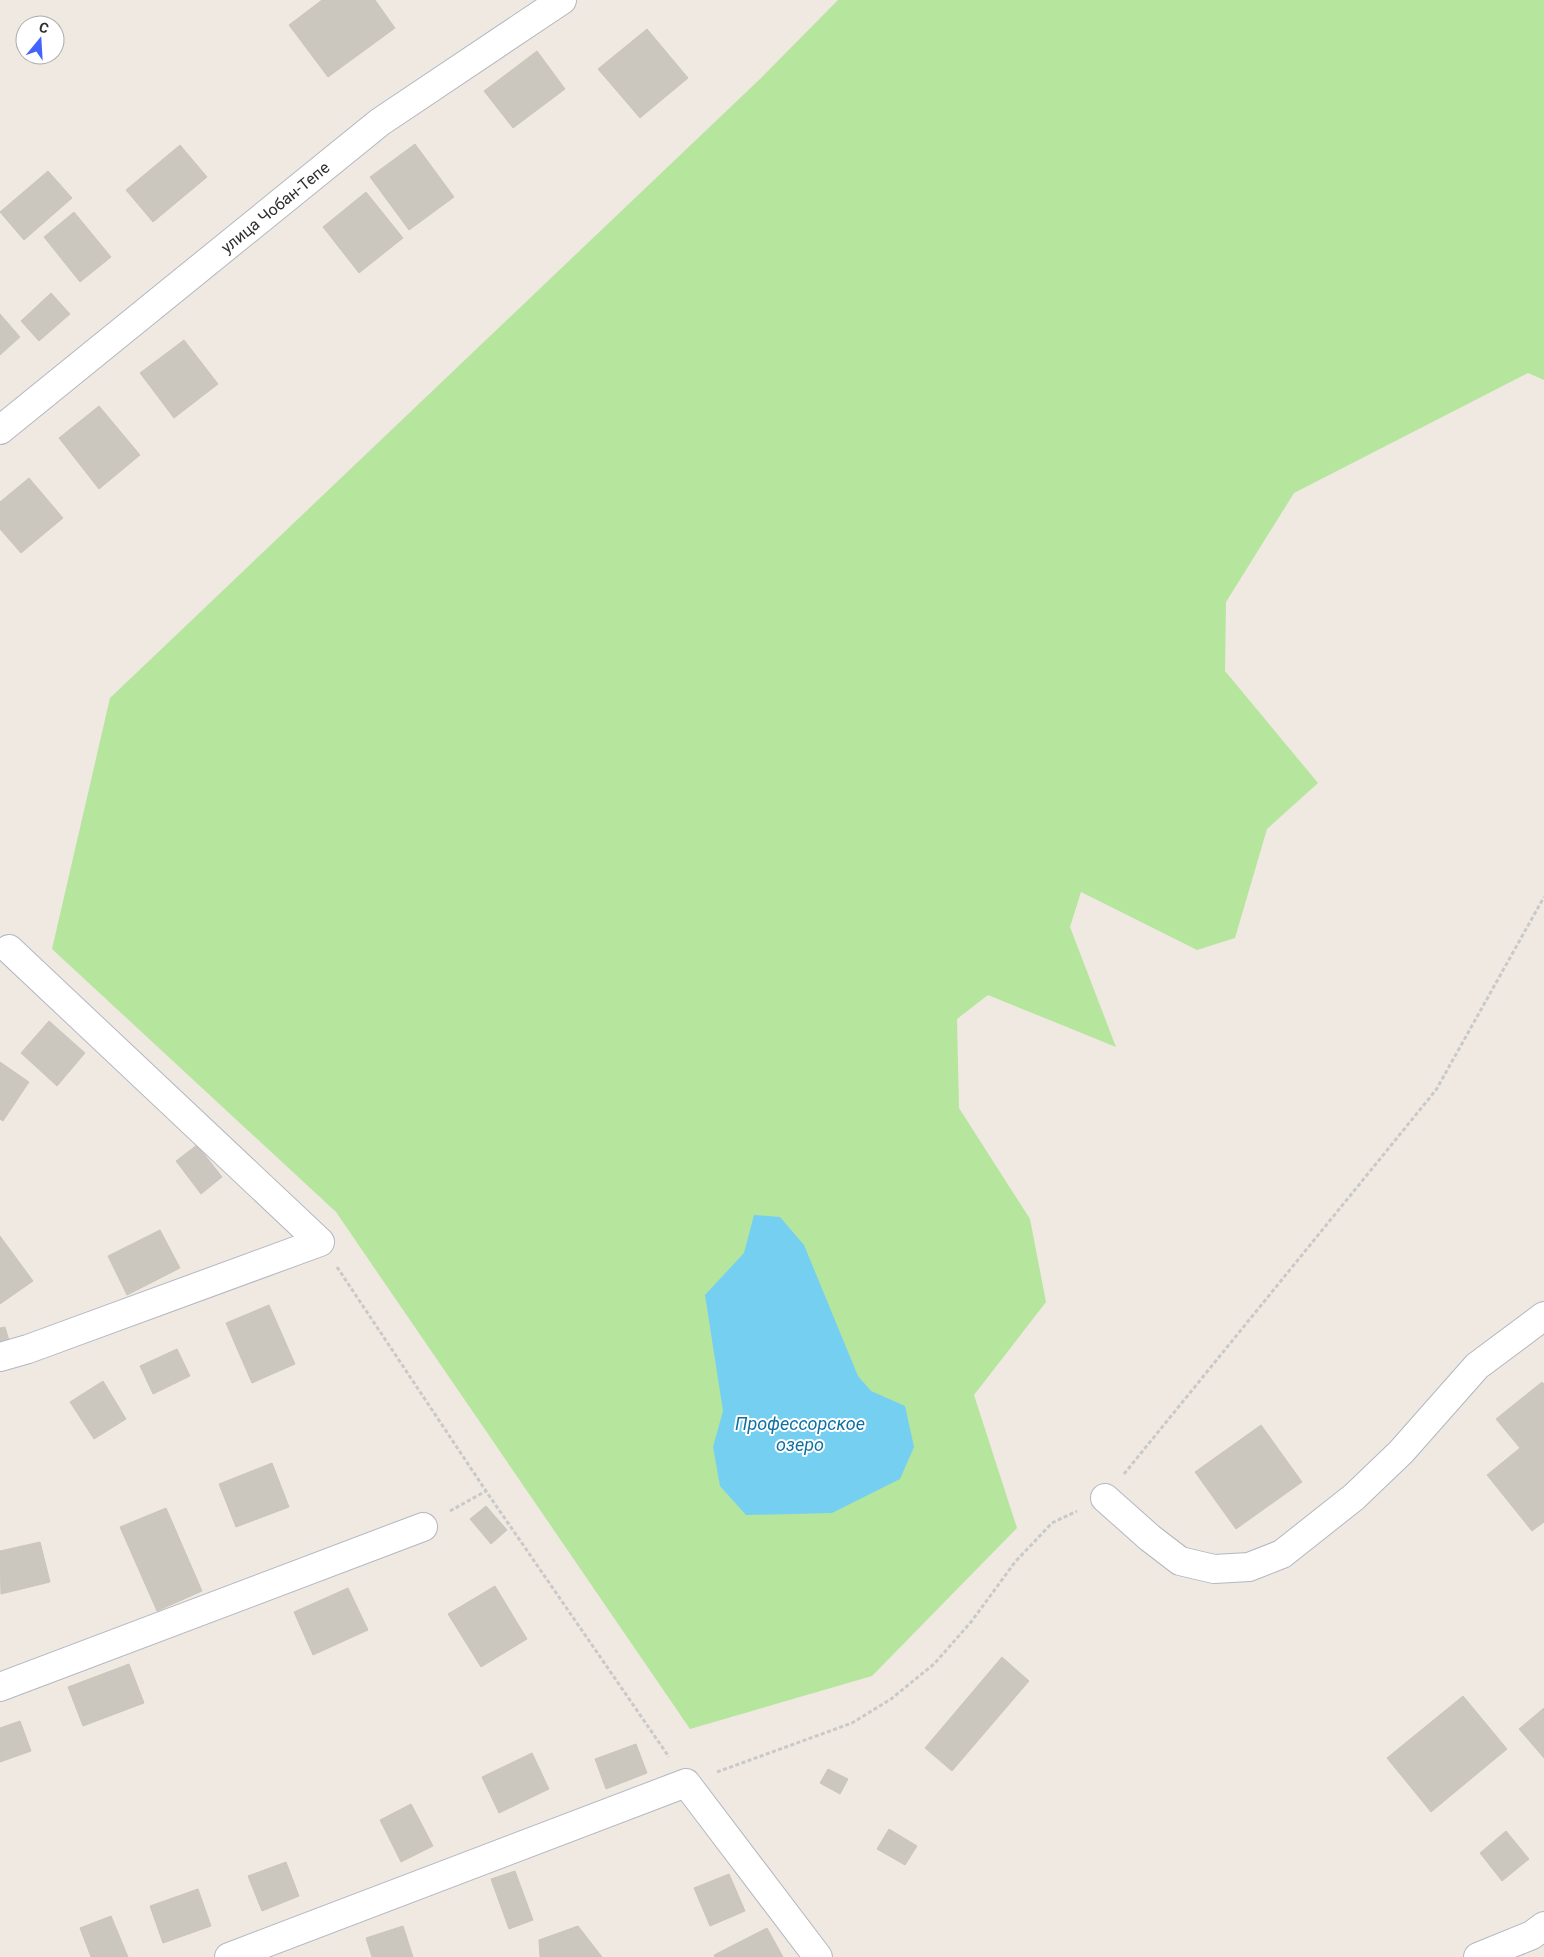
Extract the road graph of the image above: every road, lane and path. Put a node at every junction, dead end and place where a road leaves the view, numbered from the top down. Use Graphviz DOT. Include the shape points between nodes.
graph roads {
  1 [pos="562,0"];
  2 [pos="0,430"];
  3 [pos="1544,897"];
  4 [pos="3,948"];
  5 [pos="320,1242"];
  6 [pos="1544,1316"];
  7 [pos="0,1357"];
  8 [pos="486,1490"];
  9 [pos="1105,1498"];
  10 [pos="423,1527"];
  11 [pos="0,1687"];
  12 [pos="686,1783"];
  13 [pos="1544,1926"];
  14 [pos="229,1957"];
  15 [pos="818,1957"];
  16 [pos="1478,1957"];
  1 -- 2 [label="street, улица Чобан-Тепе" via="380,122"];
  3 -- 9 [label="path" via="1436,1090"];
  4 -- 5 [label="street"];
  5 -- 7 [label="street"];
  5 -- 8 [label="path"];
  6 -- 9 [label="street" via="1477,1366 1401,1452 1354,1497 1282,1554 1249,1567 1214,1569 1180,1561"];
  8 -- 10 [label="path"];
  8 -- 12 [label="path"];
  9 -- 12 [label="path" via="1052,1523 1015,1562 971,1622 934,1664 891,1698 852,1723"];
  10 -- 11 [label="street"];
  12 -- 14 [label="street"];
  12 -- 15 [label="street"];
  13 -- 16 [label="street" via="1532,1935"];
}
